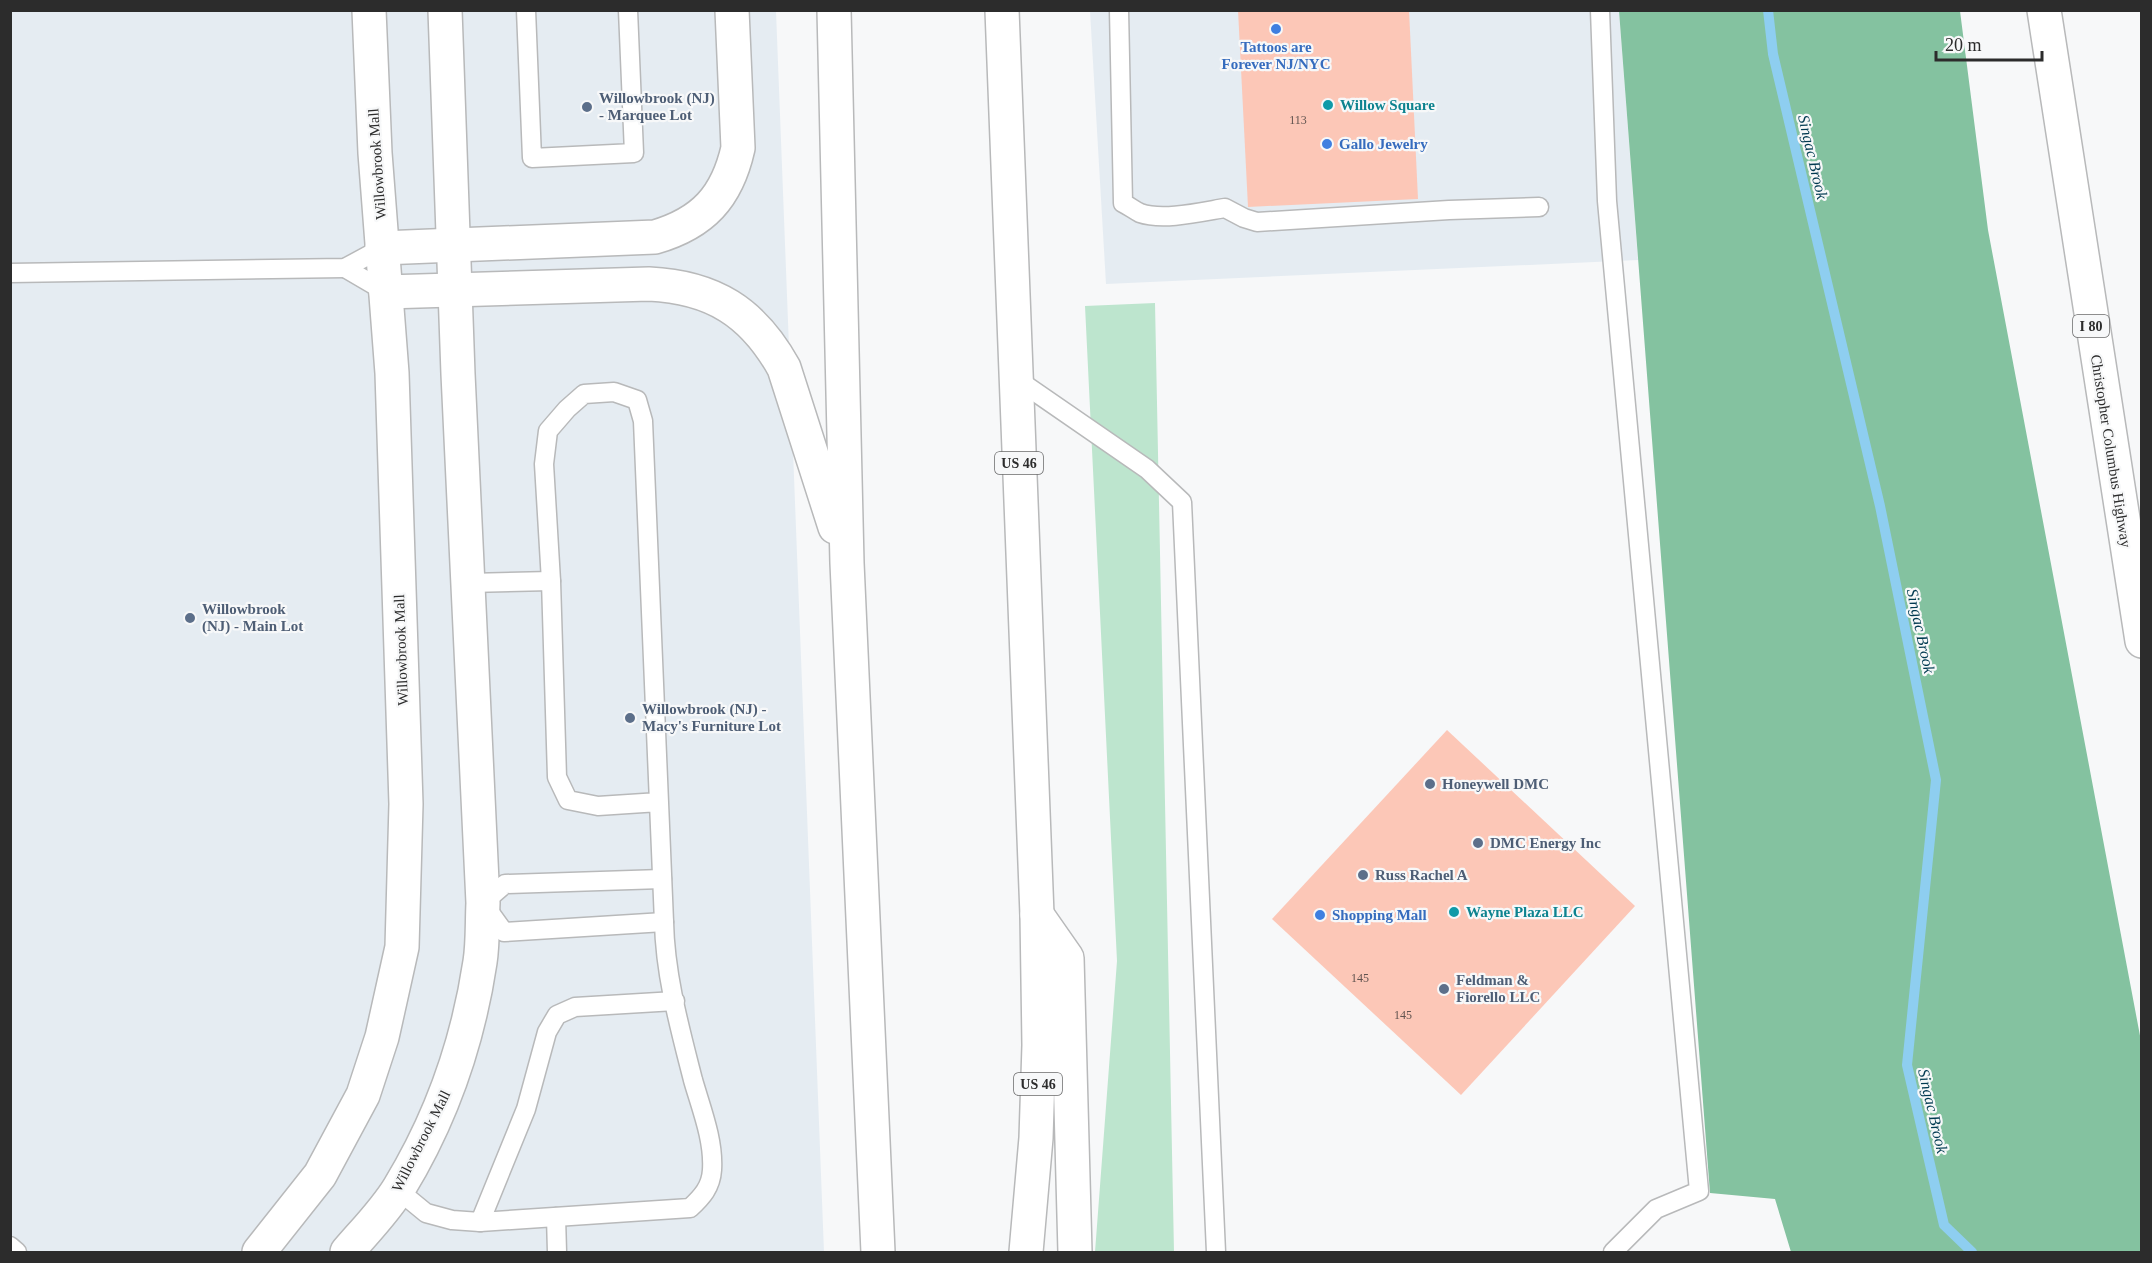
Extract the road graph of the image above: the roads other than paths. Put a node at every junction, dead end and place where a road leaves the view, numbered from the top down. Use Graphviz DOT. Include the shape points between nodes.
graph roads {
  1 [pos="369,10"];
  2 [pos="445,10"];
  3 [pos="526,10"];
  4 [pos="628,10"];
  5 [pos="732,10"];
  6 [pos="834,10"];
  7 [pos="1002,10"];
  8 [pos="1119,10"];
  9 [pos="1600,10"];
  10 [pos="2044,10"];
  11 [pos="1539,207"];
  12 [pos="454,245"];
  13 [pos="382,248"];
  14 [pos="345,268"];
  15 [pos="10,273"];
  16 [pos="455,290"];
  17 [pos="386,292"];
  18 [pos="1015,378"];
  19 [pos="847,563"];
  20 [pos="551,581"];
  21 [pos="469,583"];
  22 [pos="2142,641"];
  23 [pos="659,802"];
  24 [pos="662,879"];
  25 [pos="483,903"];
  26 [pos="1037,915"];
  27 [pos="664,922"];
  28 [pos="675,1001"];
  29 [pos="398,1190"];
  30 [pos="556,1216"];
  31 [pos="480,1222"];
  32 [pos="10,1246"];
  33 [pos="17,1252"];
  34 [pos="259,1252"];
  35 [pos="347,1252"];
  36 [pos="557,1252"];
  37 [pos="878,1252"];
  38 [pos="1026,1252"];
  39 [pos="1075,1252"];
  40 [pos="1216,1252"];
  41 [pos="1613,1252"];
  1 -- 13 [label="main road, Willowbrook Mall"];
  2 -- 12 [label="main road, Willowbrook Mall"];
  3 -- 4 [label="lane" via="532,158 634,153"];
  5 -- 12 [label="main road" via="738,148 733,171 709,208 675,231 655,237"];
  6 -- 19 [label="main road"];
  7 -- 18 [label="main road, US 46"];
  8 -- 11 [label="lane" via="1123,203 1140,212 1154,216 1225,208 1257,222"];
  9 -- 41 [label="lane" via="1608,201 1699,1191 1656,1209"];
  10 -- 22 [label="main road, Christopher Columbus Highway / I 80"];
  12 -- 13 [label="main road"];
  12 -- 16 [label="main road, Willowbrook Mall"];
  13 -- 14 [label="lane"];
  13 -- 17 [label="main road, Willowbrook Mall"];
  14 -- 15 [label="lane"];
  14 -- 17 [label="lane"];
  16 -- 17 [label="main road"];
  16 -- 19 [label="main road" via="674,285 714,297 742,314 759,330 784,368"];
  16 -- 21 [label="main road, Willowbrook Mall"];
  17 -- 34 [label="main road, Willowbrook Mall" via="406,804 402,946 382,1037 363,1095 320,1175"];
  18 -- 26 [label="main road, US 46"];
  18 -- 40 [label="lane" via="1147,470 1182,502"];
  19 -- 37 [label="main road"];
  20 -- 21 [label="lane"];
  20 -- 23 [label="lane" via="557,777 568,800 598,806"];
  20 -- 23 [label="lane" via="544,464 548,431 584,394 614,392 637,400 643,421"];
  21 -- 25 [label="main road, Willowbrook Mall"];
  23 -- 24 [label="lane"];
  24 -- 25 [label="lane" via="505,884"];
  24 -- 27 [label="lane"];
  25 -- 27 [label="lane" via="504,932"];
  25 -- 29 [label="main road, Willowbrook Mall" via="480,961 466,1037 451,1082"];
  26 -- 38 [label="main road, US 46" via="1036,1138"];
  26 -- 39 [label="main road" via="1068,958"];
  27 -- 28 [label="lane"];
  28 -- 30 [label="lane" via="710,1142 712,1170 706,1194 690,1208"];
  28 -- 31 [label="lane" via="575,1007 557,1015 547,1032 526,1108"];
  29 -- 31 [label="lane" via="426,1213"];
  29 -- 35 [label="main road, Willowbrook Mall"];
  30 -- 31 [label="lane"];
  30 -- 36 [label="lane"];
  32 -- 33 [label="lane"];
}
